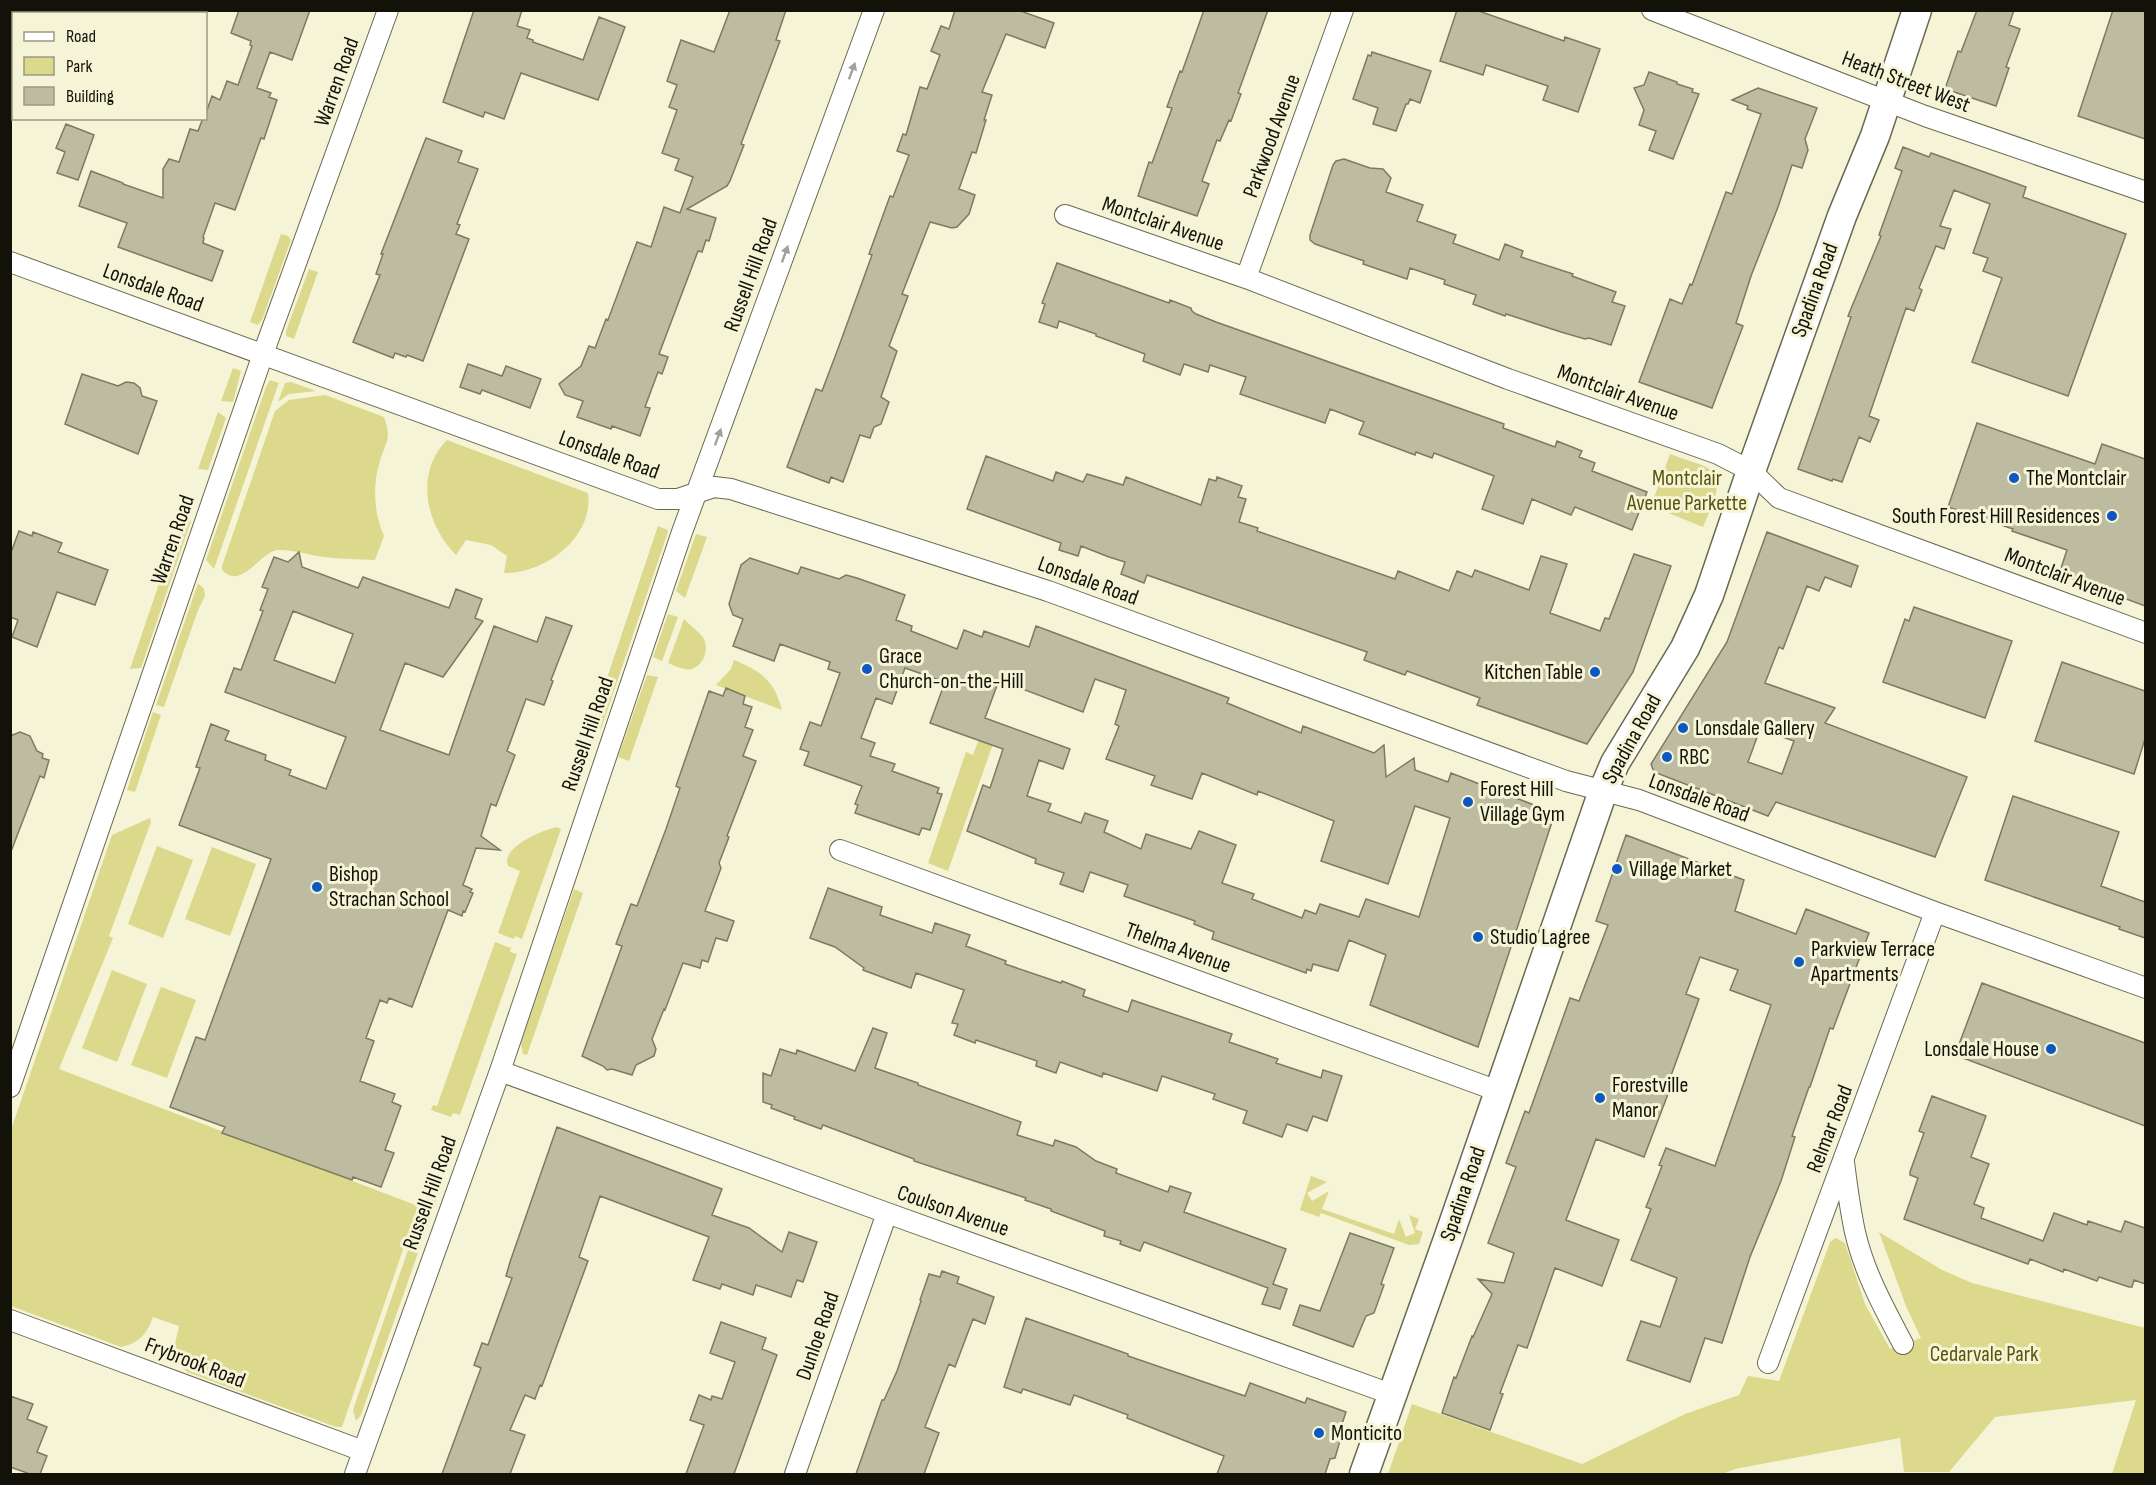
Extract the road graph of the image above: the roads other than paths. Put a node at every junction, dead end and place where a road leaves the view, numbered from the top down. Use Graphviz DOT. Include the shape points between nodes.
graph roads {
  1 [pos="388,10"];
  2 [pos="874,10"];
  3 [pos="1343,10"];
  4 [pos="1652,10"];
  5 [pos="1917,10"];
  6 [pos="1887,102"];
  7 [pos="2145,192"];
  8 [pos="1065,215"];
  9 [pos="10,262"];
  10 [pos="1246,278"];
  11 [pos="263,354"];
  12 [pos="1751,471"];
  13 [pos="697,492"];
  14 [pos="2145,633"];
  15 [pos="1603,790"];
  16 [pos="840,850"];
  17 [pos="1935,912"];
  18 [pos="2145,988"];
  19 [pos="500,1071"];
  20 [pos="10,1087"];
  21 [pos="1498,1091"];
  22 [pos="1844,1160"];
  23 [pos="887,1213"];
  24 [pos="10,1320"];
  25 [pos="1903,1344"];
  26 [pos="1768,1363"];
  27 [pos="1391,1394"];
  28 [pos="363,1451"];
  29 [pos="355,1474"];
  30 [pos="795,1474"];
  31 [pos="1364,1474"];
  1 -- 11 [label="street, Warren Road"];
  13 -- 2 [label="street, Russell Hill Road, one-way"];
  3 -- 10 [label="street, Parkwood Avenue"];
  4 -- 6 [label="street, Heath Street West"];
  5 -- 6 [label="street, Spadina Road"];
  6 -- 7 [label="street, Heath Street West"];
  6 -- 12 [label="street, Spadina Road"];
  8 -- 10 [label="street, Montclair Avenue"];
  9 -- 11 [label="street, Lonsdale Road"];
  10 -- 12 [label="street, Montclair Avenue" via="1508,379 1718,454"];
  11 -- 13 [label="street, Lonsdale Road" via="658,499 678,499"];
  11 -- 20 [label="street, Warren Road"];
  12 -- 14 [label="street, Montclair Avenue" via="1779,498"];
  12 -- 15 [label="street, Spadina Road" via="1709,595 1685,648"];
  13 -- 15 [label="street, Lonsdale Road" via="714,487 731,489 1048,591 1450,740"];
  13 -- 19 [label="street, Russell Hill Road"];
  15 -- 17 [label="street, Lonsdale Road" via="1639,800"];
  15 -- 21 [label="street, Spadina Road"];
  16 -- 21 [label="street, Thelma Avenue"];
  17 -- 18 [label="street, Lonsdale Road"];
  17 -- 22 [label="street, Relmar Road"];
  19 -- 23 [label="street, Coulson Avenue"];
  19 -- 28 [label="street, Russell Hill Road"];
  21 -- 27 [label="street, Spadina Road"];
  22 -- 25 [label="street" via="1864,1261 1878,1298"];
  22 -- 26 [label="street, Relmar Road"];
  23 -- 27 [label="street, Coulson Avenue"];
  23 -- 30 [label="street, Dunloe Road"];
  24 -- 28 [label="street, Frybrook Road"];
  27 -- 31 [label="street, Spadina Road"];
  28 -- 29 [label="street, Russell Hill Road"];
}
